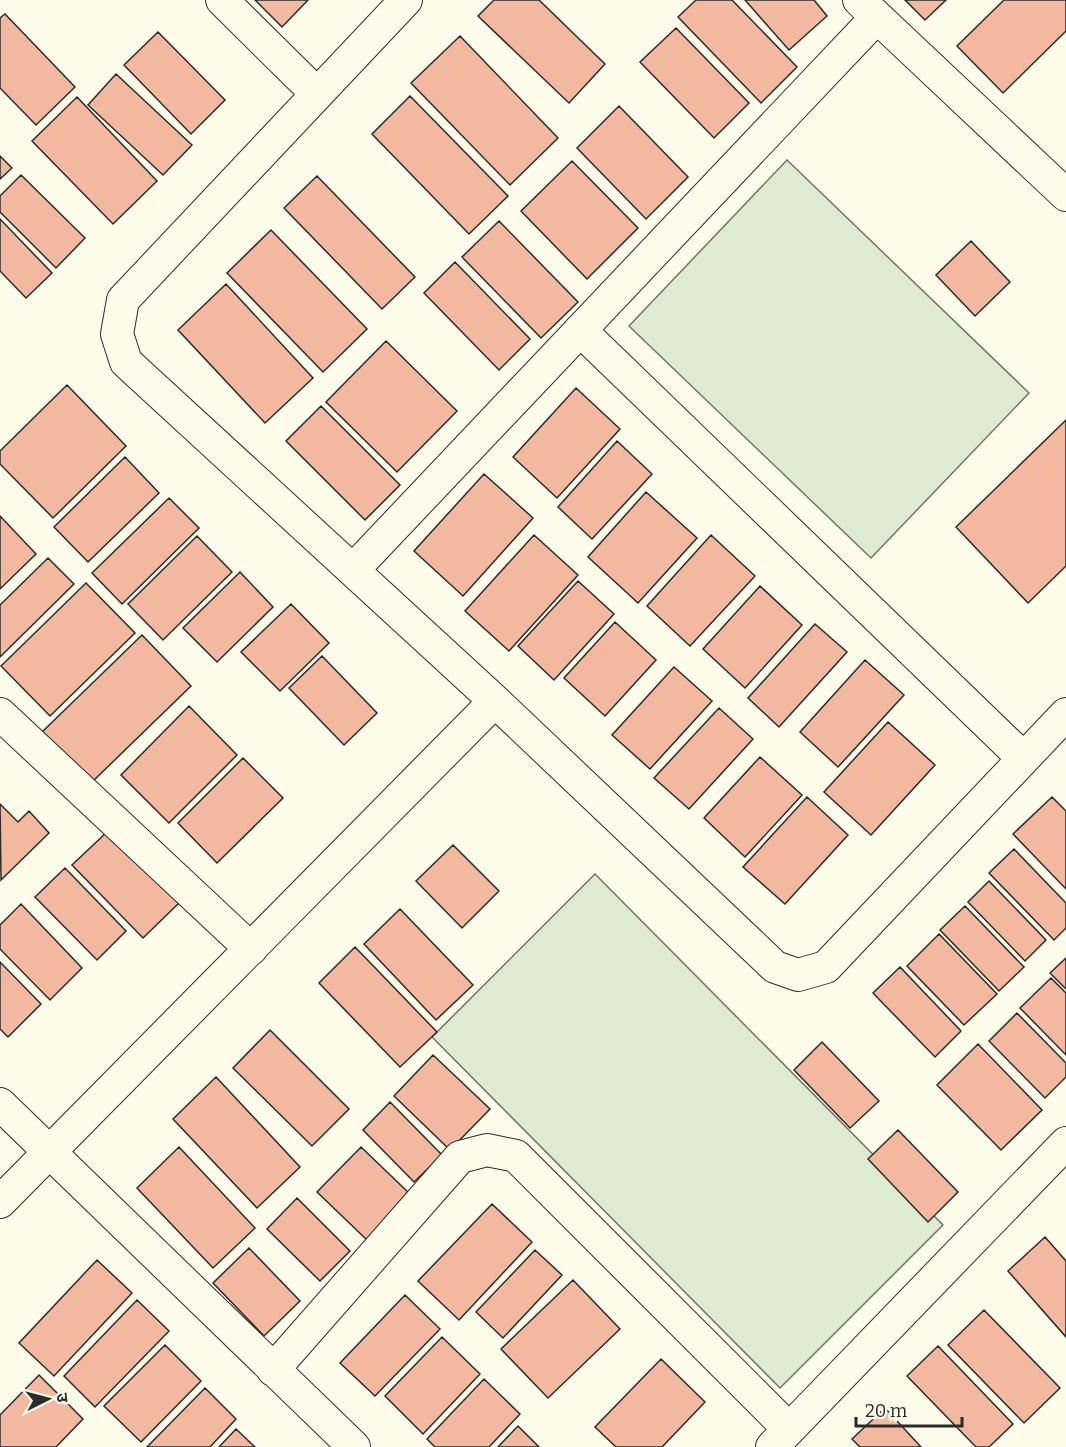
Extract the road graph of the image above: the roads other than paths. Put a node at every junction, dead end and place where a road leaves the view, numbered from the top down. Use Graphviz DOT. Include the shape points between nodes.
graph roads {
  1 [pos="222,0"];
  2 [pos="406,0"];
  3 [pos="868,8"];
  4 [pos="317,94"];
  5 [pos="1066,195"];
  6 [pos="580,330"];
  7 [pos="353,570"];
  8 [pos="495,701"];
  9 [pos="0,714"];
  10 [pos="1066,714"];
  11 [pos="1023,758"];
  12 [pos="251,949"];
  13 [pos="0,1104"];
  14 [pos="1066,1143"];
  15 [pos="51,1152"];
  16 [pos="0,1202"];
  17 [pos="273,1370"];
  18 [pos="781,1438"];
  19 [pos="354,1447"];
  1 -- 4 [label="street"];
  2 -- 4 [label="street"];
  3 -- 5 [label="street"];
  3 -- 6 [label="street"];
  4 -- 7 [label="street" via="123,300 117,334 126,362"];
  6 -- 7 [label="street"];
  6 -- 11 [label="street"];
  7 -- 8 [label="street"];
  8 -- 11 [label="street" via="775,967 798,975 826,967"];
  8 -- 12 [label="street"];
  9 -- 12 [label="street"];
  10 -- 11 [label="street"];
  12 -- 15 [label="street"];
  13 -- 15 [label="street"];
  14 -- 18 [label="street"];
  15 -- 16 [label="street"];
  15 -- 17 [label="street"];
  17 -- 18 [label="street" via="460,1157 487,1150 516,1156"];
  17 -- 19 [label="street"];
}
